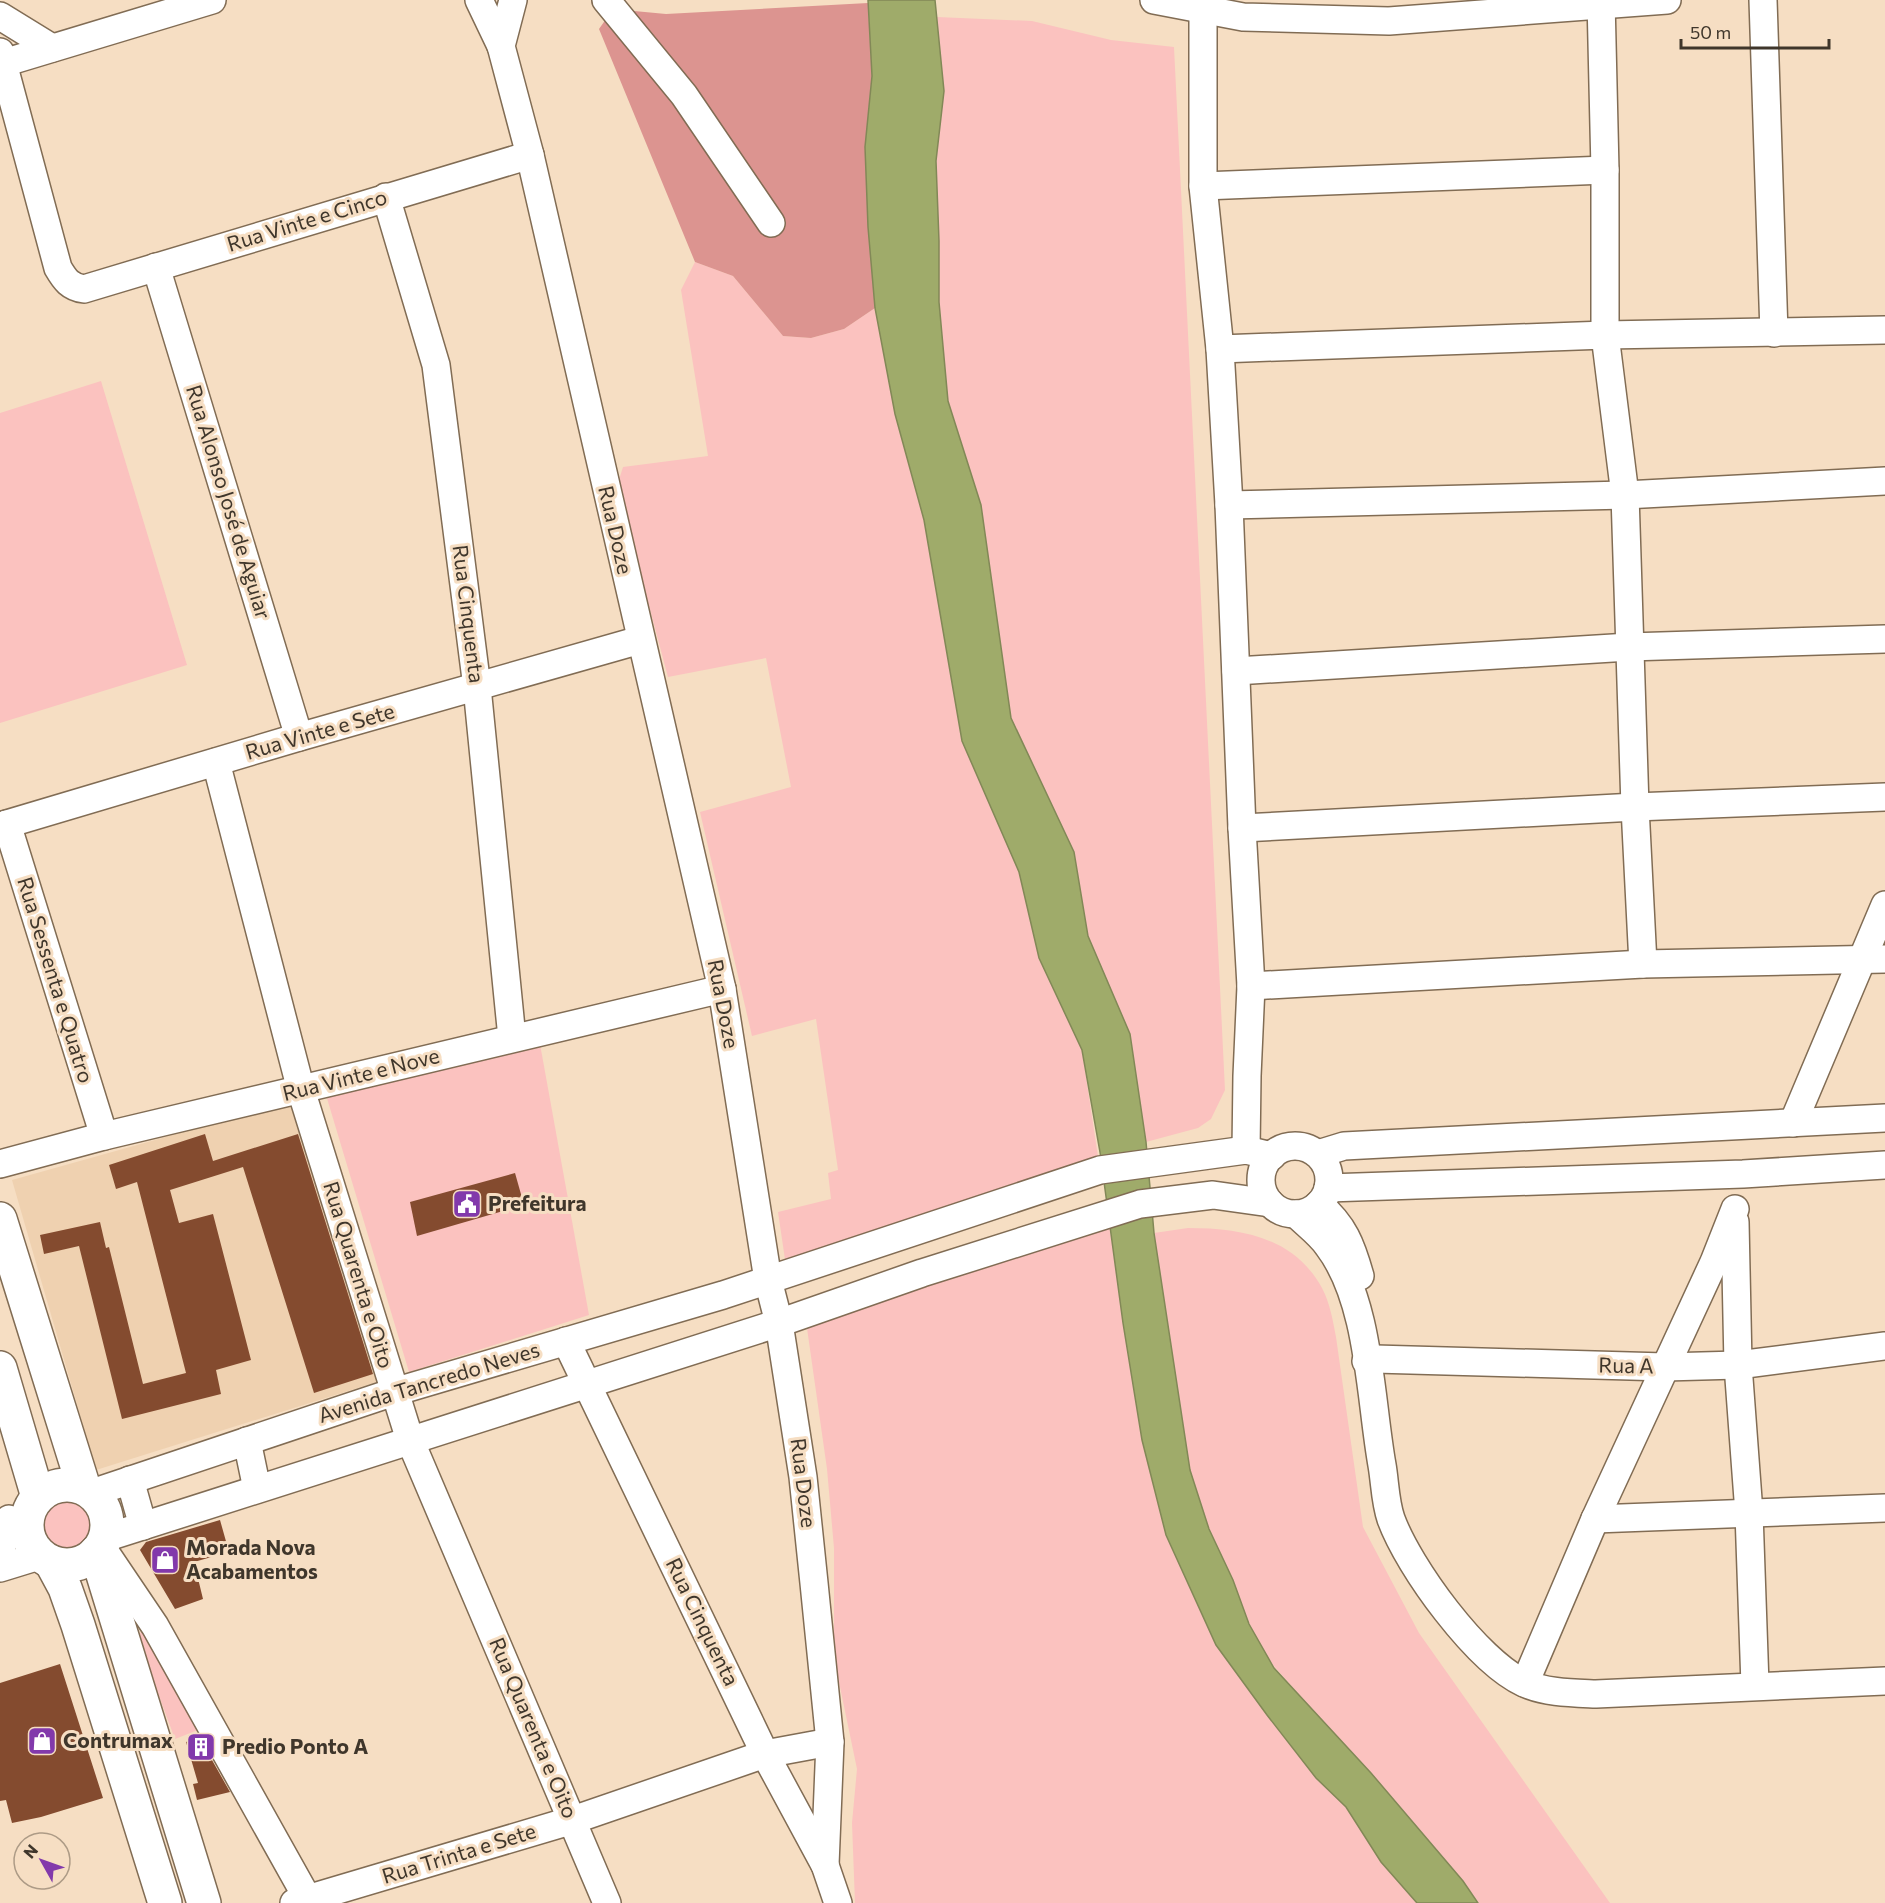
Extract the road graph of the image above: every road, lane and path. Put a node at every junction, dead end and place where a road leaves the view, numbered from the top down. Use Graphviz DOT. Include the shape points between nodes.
graph roads {
  1 [pos="212,0"];
  2 [pos="479,0"];
  3 [pos="513,0"];
  4 [pos="606,0"];
  5 [pos="1154,0"];
  6 [pos="1667,0"];
  7 [pos="1763,0"];
  8 [pos="1601,3"];
  9 [pos="1203,5"];
  10 [pos="0,16"];
  11 [pos="501,46"];
  12 [pos="52,48"];
  13 [pos="1,60"];
  14 [pos="530,155"];
  15 [pos="1605,170"];
  16 [pos="1203,186"];
  17 [pos="386,197"];
  18 [pos="771,223"];
  19 [pos="156,267"];
  20 [pos="1885,330"];
  21 [pos="1774,333"];
  22 [pos="1605,335"];
  23 [pos="1220,349"];
  24 [pos="1885,481"];
  25 [pos="1625,495"];
  26 [pos="1229,505"];
  27 [pos="1885,639"];
  28 [pos="640,640"];
  29 [pos="1629,647"];
  30 [pos="1236,671"];
  31 [pos="477,687"];
  32 [pos="299,737"];
  33 [pos="216,762"];
  34 [pos="1885,797"];
  35 [pos="1635,807"];
  36 [pos="3,825"];
  37 [pos="1242,828"];
  38 [pos="1885,904"];
  39 [pos="1873,959"];
  40 [pos="1643,964"];
  41 [pos="1251,986"];
  42 [pos="722,989"];
  43 [pos="512,1038"];
  44 [pos="301,1089"];
  45 [pos="1885,1118"];
  46 [pos="1793,1122"];
  47 [pos="104,1136"];
  48 [pos="1259,1153"];
  49 [pos="1318,1154"];
  50 [pos="0,1164"];
  51 [pos="1885,1165"];
  52 [pos="1743,1174"];
  53 [pos="1314,1202"];
  54 [pos="1270,1203"];
  55 [pos="1735,1209"];
  56 [pos="0,1219"];
  57 [pos="768,1280"];
  58 [pos="723,1295"];
  59 [pos="779,1323"];
  60 [pos="731,1338"];
  61 [pos="566,1341"];
  62 [pos="1885,1346"];
  63 [pos="1371,1360"];
  64 [pos="1738,1365"];
  65 [pos="1665,1367"];
  66 [pos="0,1368"];
  67 [pos="586,1384"];
  68 [pos="394,1392"];
  69 [pos="410,1440"];
  70 [pos="247,1441"];
  71 [pos="130,1480"];
  72 [pos="257,1489"];
  73 [pos="88,1491"];
  74 [pos="1885,1508"];
  75 [pos="19,1513"];
  76 [pos="1749,1513"];
  77 [pos="1595,1519"];
  78 [pos="143,1526"];
  79 [pos="101,1545"];
  80 [pos="0,1555"];
  81 [pos="45,1559"];
  82 [pos="0,1568"];
  83 [pos="155,1626"];
  84 [pos="124,1640"];
  85 [pos="1885,1681"];
  86 [pos="1525,1683"];
  87 [pos="1755,1686"];
  88 [pos="830,1742"];
  89 [pos="765,1754"];
  90 [pos="573,1820"];
  91 [pos="825,1865"];
  92 [pos="304,1902"];
  93 [pos="165,1903"];
  94 [pos="204,1903"];
  95 [pos="608,1903"];
  96 [pos="838,1903"];
  1 -- 12 [label="street"];
  2 -- 11 [label="street, Rua Doze"];
  3 -- 11 [label="street"];
  4 -- 18 [label="street" via="684,95"];
  5 -- 9 [label="street"];
  6 -- 8 [label="street"];
  7 -- 21 [label="street"];
  8 -- 9 [label="street" via="1389,21 1243,17"];
  8 -- 15 [label="street"];
  9 -- 16 [label="street"];
  10 -- 12 [label="street"];
  11 -- 14 [label="street, Rua Doze"];
  12 -- 13 [label="street"];
  13 -- 19 [label="street, Rua Vinte e Cinco" via="58,268 66,281 84,289"];
  14 -- 17 [label="street, Rua Vinte e Cinco"];
  14 -- 28 [label="street, Rua Doze"];
  15 -- 16 [label="street"];
  15 -- 22 [label="street"];
  16 -- 23 [label="street"];
  17 -- 19 [label="street, Rua Vinte e Cinco"];
  17 -- 31 [label="street, Rua Cinquenta" via="436,365"];
  19 -- 32 [label="street, Rua Alonso José de Aguiar"];
  20 -- 21 [label="street"];
  21 -- 22 [label="street"];
  22 -- 23 [label="street"];
  22 -- 25 [label="street"];
  23 -- 26 [label="street"];
  24 -- 25 [label="street"];
  25 -- 26 [label="street"];
  25 -- 29 [label="street"];
  26 -- 30 [label="street"];
  27 -- 29 [label="street"];
  28 -- 31 [label="street, Rua Vinte e Sete"];
  28 -- 42 [label="street, Rua Doze"];
  29 -- 30 [label="street"];
  29 -- 35 [label="street"];
  30 -- 37 [label="street"];
  31 -- 32 [label="street, Rua Vinte e Sete"];
  31 -- 43 [label="street, Rua Cinquenta"];
  32 -- 33 [label="street, Rua Vinte e Sete"];
  33 -- 36 [label="street, Rua Vinte e Sete"];
  33 -- 44 [label="street, Rua Quarenta e Oito"];
  34 -- 35 [label="street"];
  35 -- 37 [label="street"];
  35 -- 40 [label="street"];
  36 -- 47 [label="street, Rua Sessenta e Quatro"];
  37 -- 41 [label="street"];
  38 -- 39 [label="street"];
  39 -- 40 [label="street"];
  39 -- 46 [label="street"];
  40 -- 41 [label="street"];
  41 -- 48 [label="street" via="1247,1076"];
  42 -- 43 [label="street, Rua Vinte e Nove"];
  42 -- 57 [label="street, Rua Doze"];
  43 -- 44 [label="street, Rua Vinte e Nove"];
  44 -- 47 [label="street, Rua Vinte e Nove"];
  44 -- 68 [label="street, Rua Quarenta e Oito"];
  45 -- 46 [label="street"];
  46 -- 49 [label="street" via="1344,1146"];
  47 -- 50 [label="street, Rua Vinte e Nove"];
  48 -- 49 [label="street" via="1301,1147"];
  48 -- 54 [label="street" via="1265,1164 1264,1194"];
  48 -- 57 [label="street, Avenida Tancredo Neves" via="1100,1170"];
  49 -- 53 [label="street" via="1328,1170"];
  51 -- 52 [label="street"];
  52 -- 53 [label="street"];
  52 -- 55 [label="street"];
  53 -- 54 [label="street" via="1278,1210"];
  53 -- 63 [label="street" via="1336,1219 1357,1264 1368,1301"];
  54 -- 59 [label="street" via="1213,1196 1140,1204"];
  55 -- 64 [label="street"];
  55 -- 65 [label="street"];
  56 -- 73 [label="main road"];
  57 -- 58 [label="street, Avenida Tancredo Neves"];
  57 -- 59 [label="street, Rua Doze"];
  58 -- 60 [label="street"];
  58 -- 61 [label="street, Avenida Tancredo Neves"];
  59 -- 60 [label="street"];
  59 -- 88 [label="street, Rua Doze" via="803,1477"];
  60 -- 67 [label="street"];
  61 -- 67 [label="street, Rua Cinquenta"];
  61 -- 68 [label="street, Avenida Tancredo Neves"];
  62 -- 64 [label="street, Rua A"];
  63 -- 65 [label="street, Rua A"];
  63 -- 86 [label="street" via="1377,1440 1391,1518 1419,1572 1460,1628 1503,1670"];
  64 -- 65 [label="street, Rua A"];
  64 -- 76 [label="street"];
  65 -- 77 [label="street"];
  66 -- 75 [label="main road"];
  67 -- 69 [label="street"];
  67 -- 89 [label="street, Rua Cinquenta"];
  68 -- 69 [label="street, Rua Quarenta e Oito"];
  68 -- 70 [label="street, Avenida Tancredo Neves"];
  69 -- 72 [label="street"];
  69 -- 90 [label="street, Rua Quarenta e Oito"];
  70 -- 71 [label="street, Avenida Tancredo Neves"];
  70 -- 72 [label="street"];
  71 -- 73 [label="street, Avenida Tancredo Neves"];
  71 -- 78 [label="street"];
  72 -- 78 [label="street"];
  73 -- 75 [label="main road" via="58,1486 42,1493"];
  73 -- 79 [label="main road" via="106,1513"];
  74 -- 76 [label="street"];
  75 -- 80 [label="street"];
  75 -- 81 [label="main road" via="32,1547"];
  76 -- 77 [label="street"];
  76 -- 87 [label="street"];
  77 -- 86 [label="street"];
  78 -- 79 [label="street"];
  79 -- 81 [label="main road" via="91,1558 79,1564 63,1566"];
  79 -- 83 [label="street"];
  79 -- 84 [label="main road"];
  81 -- 82 [label="street"];
  81 -- 93 [label="main road" via="65,1588 78,1625"];
  83 -- 84 [label="street" via="140,1626"];
  83 -- 92 [label="street"];
  84 -- 94 [label="main road"];
  85 -- 87 [label="street"];
  86 -- 87 [label="street" via="1558,1692 1596,1694"];
  88 -- 89 [label="street, Rua Trinta e Sete"];
  88 -- 91 [label="street, Rua Doze"];
  89 -- 90 [label="street, Rua Trinta e Sete"];
  89 -- 91 [label="street, Rua Cinquenta"];
  90 -- 92 [label="street, Rua Trinta e Sete"];
  90 -- 95 [label="street, Rua Quarenta e Oito"];
  91 -- 96 [label="street, Rua Cinquenta"];
}
